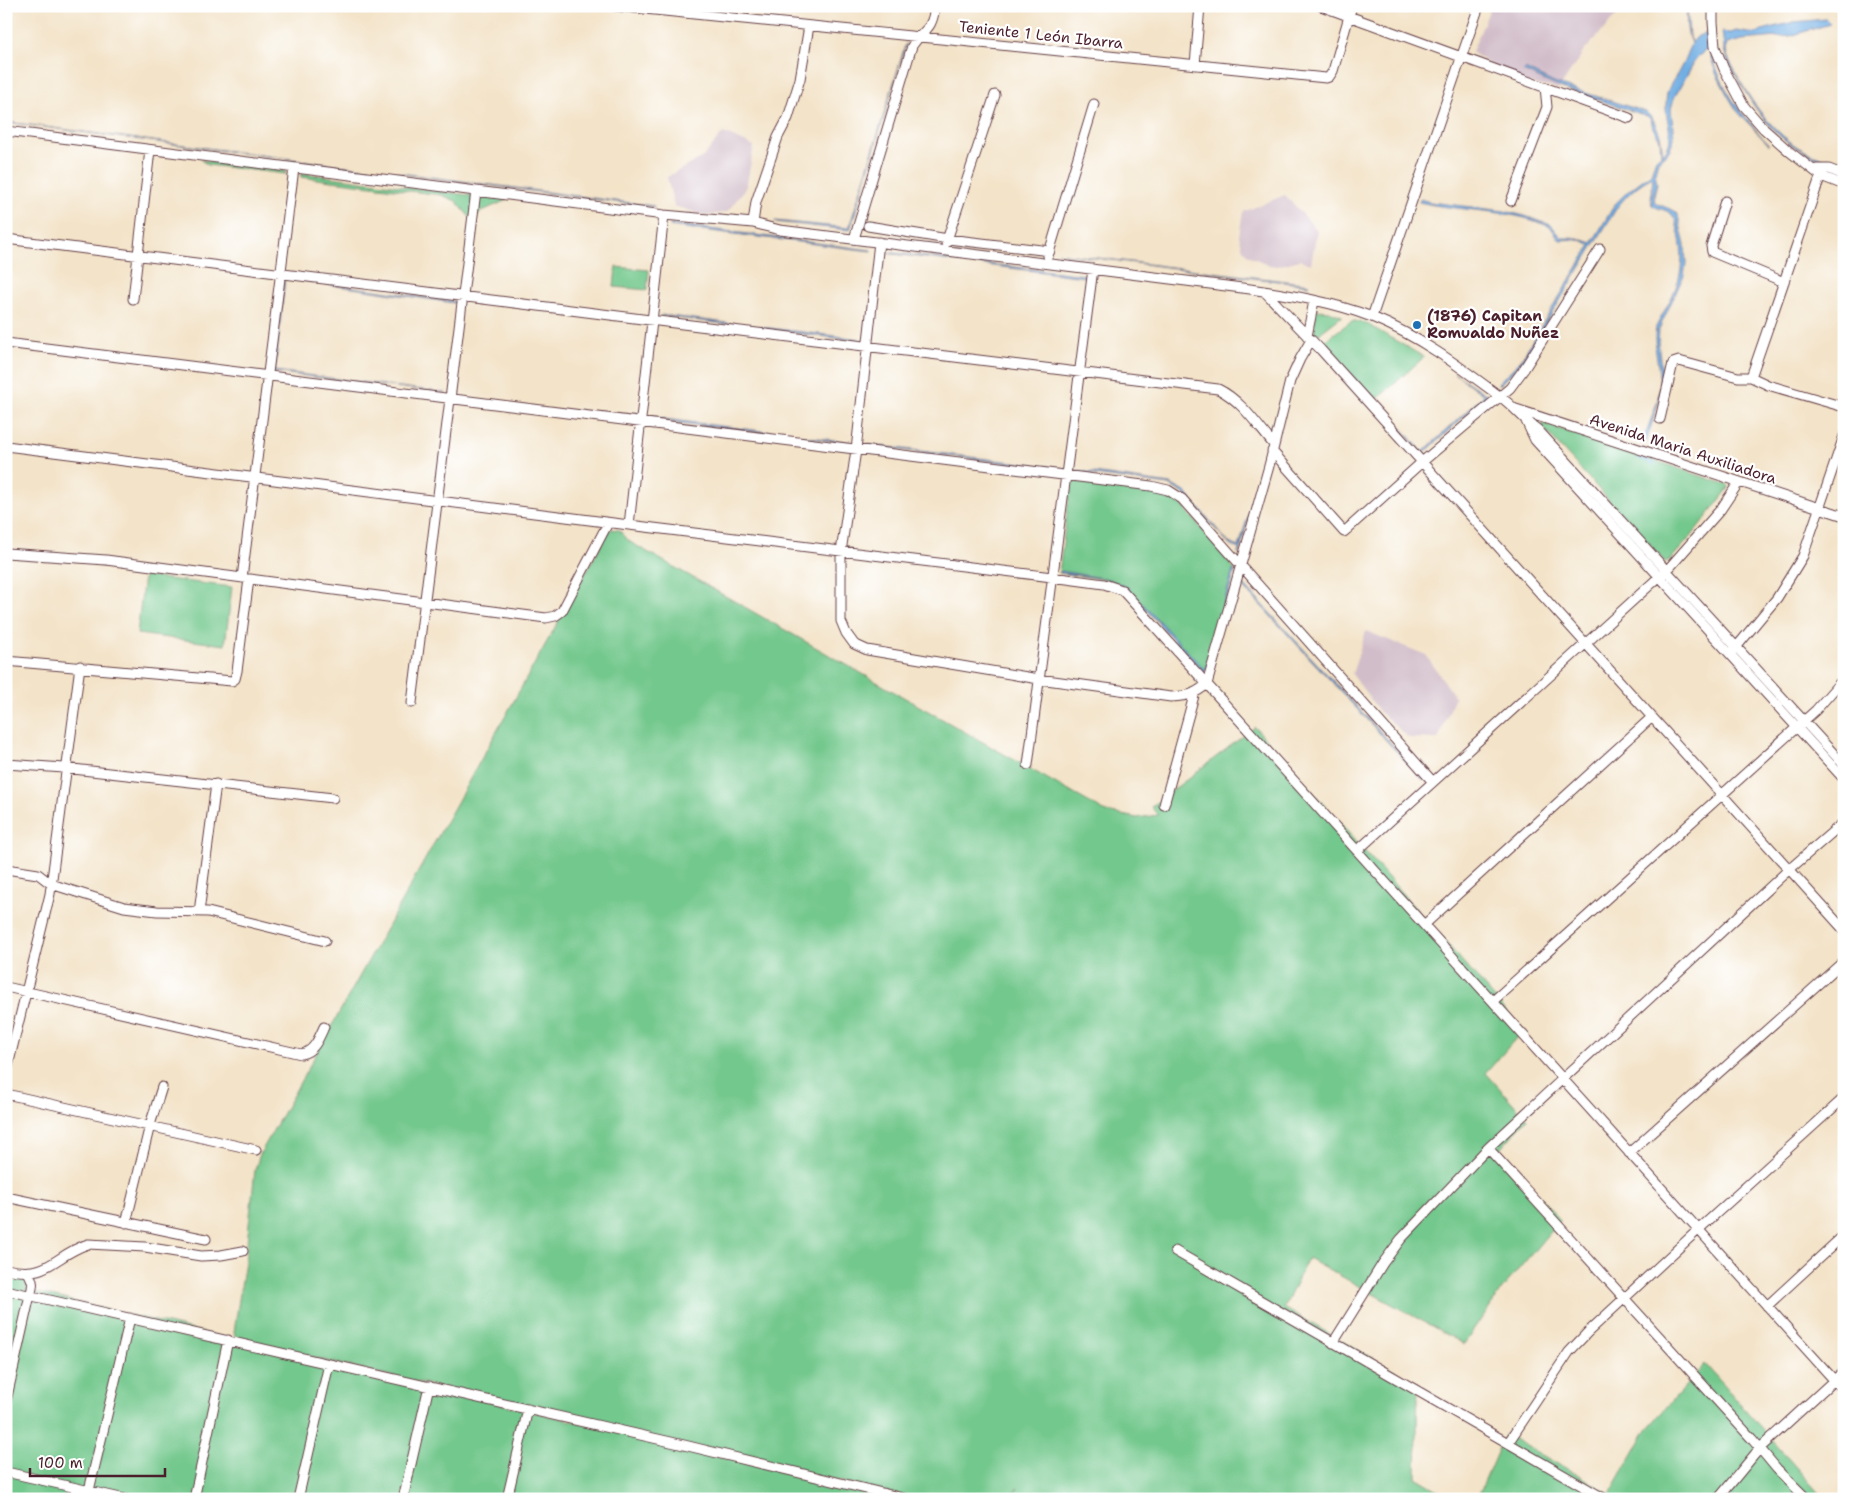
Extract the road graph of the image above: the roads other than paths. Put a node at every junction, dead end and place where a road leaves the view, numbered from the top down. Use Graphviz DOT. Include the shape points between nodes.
graph roads {
  1 [pos="615,6"];
  2 [pos="935,6"];
  3 [pos="1200,6"];
  4 [pos="1321,6"];
  5 [pos="1479,6"];
  6 [pos="1714,6"];
  7 [pos="627,7"];
  8 [pos="1350,11"];
  9 [pos="809,26"];
  10 [pos="920,37"];
  11 [pos="1461,56"];
  12 [pos="1195,65"];
  13 [pos="1545,87"];
  14 [pos="995,95"];
  15 [pos="1094,104"];
  16 [pos="1630,118"];
  17 [pos="6,131"];
  18 [pos="150,150"];
  19 [pos="294,168"];
  20 [pos="1822,172"];
  21 [pos="1844,175"];
  22 [pos="1844,185"];
  23 [pos="476,191"];
  24 [pos="1511,201"];
  25 [pos="1725,201"];
  26 [pos="664,215"];
  27 [pos="753,223"];
  28 [pos="863,226"];
  29 [pos="6,239"];
  30 [pos="854,239"];
  31 [pos="948,239"];
  32 [pos="879,242"];
  33 [pos="1600,249"];
  34 [pos="944,250"];
  35 [pos="1050,251"];
  36 [pos="137,255"];
  37 [pos="1046,263"];
  38 [pos="1093,269"];
  39 [pos="280,274"];
  40 [pos="1784,282"];
  41 [pos="1264,291"];
  42 [pos="463,297"];
  43 [pos="133,299"];
  44 [pos="1314,301"];
  45 [pos="1372,317"];
  46 [pos="652,321"];
  47 [pos="1309,338"];
  48 [pos="6,343"];
  49 [pos="868,345"];
  50 [pos="1079,372"];
  51 [pos="268,376"];
  52 [pos="1751,377"];
  53 [pos="1500,396"];
  54 [pos="450,399"];
  55 [pos="1844,407"];
  56 [pos="1514,408"];
  57 [pos="1660,419"];
  58 [pos="640,423"];
  59 [pos="1844,436"];
  60 [pos="6,446"];
  61 [pos="1273,448"];
  62 [pos="856,450"];
  63 [pos="1422,462"];
  64 [pos="1066,476"];
  65 [pos="255,478"];
  66 [pos="1739,482"];
  67 [pos="437,501"];
  68 [pos="1820,508"];
  69 [pos="1844,516"];
  70 [pos="608,523"];
  71 [pos="629,525"];
  72 [pos="842,552"];
  73 [pos="6,553"];
  74 [pos="1241,565"];
  75 [pos="1663,573"];
  76 [pos="1052,577"];
  77 [pos="246,578"];
  78 [pos="424,602"];
  79 [pos="1585,643"];
  80 [pos="1733,651"];
  81 [pos="6,660"];
  82 [pos="80,666"];
  83 [pos="1844,678"];
  84 [pos="1039,679"];
  85 [pos="1207,684"];
  86 [pos="1195,692"];
  87 [pos="412,703"];
  88 [pos="1652,717"];
  89 [pos="1800,724"];
  90 [pos="6,764"];
  91 [pos="1028,765"];
  92 [pos="1844,765"];
  93 [pos="67,768"];
  94 [pos="1844,779"];
  95 [pos="1433,782"];
  96 [pos="216,784"];
  97 [pos="1722,794"];
  98 [pos="333,798"];
  99 [pos="1164,805"];
  100 [pos="1844,822"];
  101 [pos="1357,851"];
  102 [pos="6,869"];
  103 [pos="1789,869"];
  104 [pos="51,884"];
  105 [pos="199,912"];
  106 [pos="1424,925"];
  107 [pos="1844,930"];
  108 [pos="325,941"];
  109 [pos="1844,961"];
  110 [pos="6,987"];
  111 [pos="26,991"];
  112 [pos="1492,1001"];
  113 [pos="324,1027"];
  114 [pos="6,1074"];
  115 [pos="1562,1079"];
  116 [pos="162,1087"];
  117 [pos="6,1094"];
  118 [pos="1844,1098"];
  119 [pos="150,1125"];
  120 [pos="1488,1148"];
  121 [pos="256,1150"];
  122 [pos="1629,1153"];
  123 [pos="6,1197"];
  124 [pos="126,1222"];
  125 [pos="1698,1230"];
  126 [pos="1844,1235"];
  127 [pos="206,1240"];
  128 [pos="243,1251"];
  129 [pos="1175,1251"];
  130 [pos="6,1269"];
  131 [pos="28,1272"];
  132 [pos="6,1290"];
  133 [pos="30,1295"];
  134 [pos="1625,1298"];
  135 [pos="1767,1306"];
  136 [pos="130,1318"];
  137 [pos="228,1340"];
  138 [pos="1334,1343"];
  139 [pos="329,1364"];
  140 [pos="1844,1371"];
  141 [pos="1834,1380"];
  142 [pos="429,1386"];
  143 [pos="1844,1391"];
  144 [pos="6,1401"];
  145 [pos="528,1409"];
  146 [pos="1508,1443"];
  147 [pos="1760,1448"];
  148 [pos="6,1472"];
  149 [pos="88,1495"];
  150 [pos="125,1499"];
  151 [pos="194,1499"];
  152 [pos="298,1499"];
  153 [pos="403,1499"];
  154 [pos="508,1499"];
  155 [pos="907,1499"];
  156 [pos="1605,1499"];
  157 [pos="1718,1499"];
  158 [pos="1807,1499"];
  1 -- 7 [label="street, Teniente 1 León Ibarra"];
  2 -- 10 [label="street" via="934,19"];
  3 -- 12 [label="street"];
  4 -- 8 [label="street"];
  5 -- 11 [label="street"];
  6 -- 20 [label="street" via="1715,47 1735,91 1754,118 1778,142 1813,169"];
  7 -- 9 [label="street, Teniente 1 León Ibarra"];
  8 -- 11 [label="street"];
  8 -- 12 [label="street, Teniente 1 León Ibarra" via="1333,71 1326,78"];
  9 -- 10 [label="street, Teniente 1 León Ibarra"];
  9 -- 27 [label="street" via="800,80 756,202"];
  10 -- 12 [label="street, Teniente 1 León Ibarra"];
  10 -- 28 [label="street" via="912,46"];
  11 -- 13 [label="street"];
  11 -- 45 [label="street"];
  13 -- 16 [label="street"];
  13 -- 24 [label="street" via="1547,107"];
  14 -- 31 [label="street"];
  15 -- 35 [label="street"];
  17 -- 18 [label="street"];
  18 -- 19 [label="street"];
  18 -- 36 [label="street"];
  19 -- 23 [label="street"];
  19 -- 39 [label="street"];
  20 -- 21 [label="street"];
  20 -- 22 [label="street"];
  20 -- 40 [label="street"];
  23 -- 26 [label="street"];
  23 -- 42 [label="street"];
  25 -- 40 [label="street" via="1712,252"];
  26 -- 27 [label="street"];
  26 -- 46 [label="street"];
  27 -- 30 [label="street" via="780,230"];
  28 -- 30 [label="street"];
  28 -- 31 [label="street"];
  29 -- 36 [label="street"];
  30 -- 32 [label="street"];
  31 -- 34 [label="street"];
  31 -- 35 [label="street"];
  32 -- 34 [label="street"];
  32 -- 49 [label="street"];
  33 -- 53 [label="street" via="1524,369"];
  34 -- 37 [label="street"];
  35 -- 37 [label="street"];
  36 -- 39 [label="street"];
  36 -- 43 [label="street"];
  37 -- 38 [label="street"];
  38 -- 41 [label="street"];
  38 -- 50 [label="street"];
  39 -- 42 [label="street"];
  39 -- 51 [label="street"];
  40 -- 52 [label="street"];
  41 -- 44 [label="street"];
  41 -- 47 [label="street"];
  42 -- 46 [label="street"];
  42 -- 54 [label="street"];
  44 -- 45 [label="street"];
  44 -- 47 [label="street"];
  45 -- 53 [label="street" via="1417,339"];
  46 -- 49 [label="street"];
  46 -- 58 [label="street"];
  47 -- 61 [label="street" via="1290,381"];
  47 -- 63 [label="street"];
  48 -- 51 [label="street"];
  49 -- 50 [label="street"];
  49 -- 62 [label="street"];
  50 -- 61 [label="street" via="1218,389 1236,401"];
  50 -- 64 [label="street"];
  51 -- 54 [label="street"];
  51 -- 65 [label="street"];
  52 -- 55 [label="street"];
  52 -- 57 [label="street" via="1738,377 1679,361 1673,363"];
  53 -- 56 [label="street"];
  53 -- 63 [label="street"];
  54 -- 58 [label="street"];
  54 -- 67 [label="street"];
  56 -- 66 [label="street, Avenida Maria Auxiliadora"];
  56 -- 75 [label="street" via="1543,435"];
  58 -- 62 [label="street"];
  58 -- 71 [label="street"];
  59 -- 68 [label="street"];
  60 -- 65 [label="street"];
  61 -- 63 [label="street" via="1344,532"];
  61 -- 74 [label="street"];
  62 -- 64 [label="street"];
  62 -- 72 [label="street"];
  63 -- 79 [label="street"];
  64 -- 74 [label="street" via="1168,490 1182,499"];
  64 -- 76 [label="street"];
  65 -- 67 [label="street"];
  65 -- 77 [label="street"];
  66 -- 68 [label="street, Avenida Maria Auxiliadora"];
  66 -- 75 [label="street" via="1721,509"];
  67 -- 70 [label="street"];
  67 -- 78 [label="street"];
  68 -- 69 [label="street, Avenida Maria Auxiliadora"];
  68 -- 80 [label="street" via="1792,574"];
  70 -- 71 [label="street"];
  70 -- 78 [label="street" via="562,611 555,616 546,618"];
  71 -- 72 [label="street"];
  72 -- 76 [label="street"];
  72 -- 84 [label="street" via="841,621 854,644 868,650"];
  73 -- 77 [label="street" via="106,560"];
  74 -- 85 [label="street"];
  74 -- 95 [label="street"];
  75 -- 79 [label="street"];
  75 -- 80 [label="street"];
  76 -- 84 [label="street"];
  76 -- 85 [label="street" via="1104,584 1122,590"];
  77 -- 78 [label="street"];
  77 -- 82 [label="street" via="237,672 232,681"];
  78 -- 87 [label="street"];
  79 -- 88 [label="street"];
  79 -- 95 [label="street"];
  80 -- 89 [label="street"];
  81 -- 82 [label="street"];
  82 -- 93 [label="street"];
  83 -- 89 [label="street"];
  84 -- 86 [label="street" via="1171,697"];
  84 -- 91 [label="street"];
  85 -- 86 [label="street"];
  85 -- 101 [label="street"];
  86 -- 99 [label="street"];
  88 -- 97 [label="street"];
  88 -- 106 [label="street"];
  89 -- 92 [label="street"];
  89 -- 94 [label="street"];
  89 -- 97 [label="street"];
  90 -- 93 [label="street"];
  93 -- 96 [label="street"];
  93 -- 104 [label="street"];
  95 -- 101 [label="street"];
  96 -- 98 [label="street"];
  96 -- 105 [label="street"];
  97 -- 103 [label="street"];
  97 -- 112 [label="street"];
  100 -- 103 [label="street"];
  101 -- 106 [label="street"];
  102 -- 104 [label="street" via="38,874"];
  103 -- 107 [label="street"];
  103 -- 115 [label="street"];
  104 -- 105 [label="street" via="133,908"];
  104 -- 111 [label="street"];
  105 -- 108 [label="street"];
  106 -- 112 [label="street"];
  109 -- 122 [label="street"];
  110 -- 111 [label="street"];
  111 -- 113 [label="street" via="301,1054 318,1042"];
  111 -- 114 [label="street"];
  112 -- 115 [label="street"];
  115 -- 120 [label="street"];
  115 -- 122 [label="street"];
  116 -- 119 [label="street"];
  117 -- 119 [label="street"];
  118 -- 125 [label="street"];
  119 -- 121 [label="street"];
  119 -- 124 [label="street"];
  120 -- 134 [label="street"];
  120 -- 138 [label="street" via="1401,1239"];
  122 -- 125 [label="street"];
  123 -- 124 [label="street"];
  124 -- 127 [label="street"];
  125 -- 134 [label="street"];
  125 -- 135 [label="street"];
  126 -- 135 [label="street"];
  128 -- 131 [label="street" via="201,1256 144,1247 88,1244 39,1271"];
  129 -- 138 [label="street"];
  130 -- 131 [label="street"];
  131 -- 133 [label="street" via="33,1281"];
  132 -- 133 [label="street"];
  133 -- 136 [label="street"];
  133 -- 144 [label="street"];
  134 -- 146 [label="street" via="1570,1352"];
  134 -- 147 [label="street"];
  135 -- 141 [label="street"];
  136 -- 137 [label="street"];
  136 -- 149 [label="street"];
  137 -- 139 [label="street"];
  137 -- 151 [label="street"];
  138 -- 146 [label="street"];
  139 -- 142 [label="street"];
  139 -- 152 [label="street"];
  140 -- 141 [label="street"];
  141 -- 143 [label="street"];
  141 -- 147 [label="street"];
  142 -- 145 [label="street"];
  142 -- 153 [label="street"];
  145 -- 154 [label="street"];
  145 -- 155 [label="street"];
  146 -- 156 [label="street"];
  147 -- 157 [label="street"];
  147 -- 158 [label="street"];
  148 -- 149 [label="street"];
  149 -- 150 [label="street"];
}
